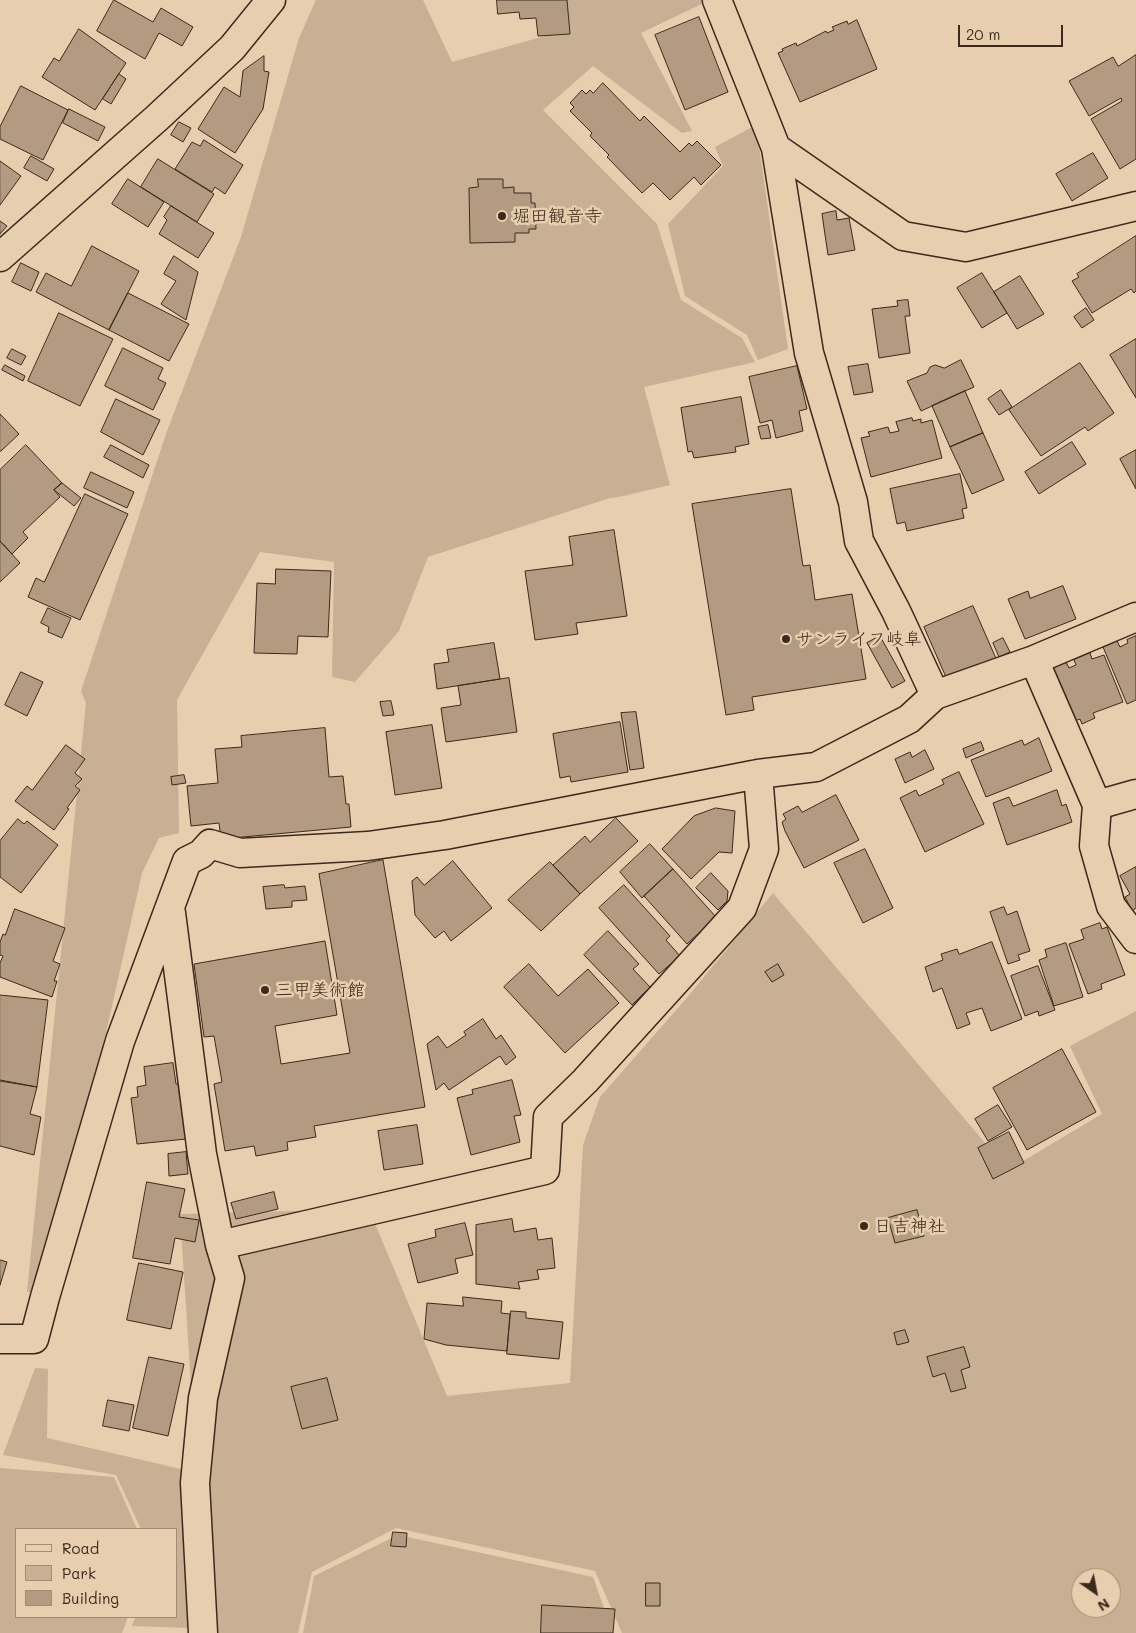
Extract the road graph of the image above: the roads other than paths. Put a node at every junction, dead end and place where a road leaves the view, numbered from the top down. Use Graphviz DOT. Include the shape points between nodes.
graph roads {
  1 [pos="271,0"];
  2 [pos="717,0"];
  3 [pos="776,148"];
  4 [pos="1136,206"];
  5 [pos="0,257"];
  6 [pos="1136,618"];
  7 [pos="1034,660"];
  8 [pos="934,695"];
  9 [pos="758,774"];
  10 [pos="1136,794"];
  11 [pos="1097,805"];
  12 [pos="171,909"];
  13 [pos="1136,939"];
  14 [pos="220,1244"];
  15 [pos="0,1339"];
  16 [pos="203,1633"];
  1 -- 5 [label="street" via="232,48"];
  2 -- 3 [label="street"];
  3 -- 4 [label="street" via="903,236 966,247"];
  3 -- 8 [label="street" via="809,353 852,502 859,541 896,611"];
  6 -- 7 [label="street"];
  7 -- 8 [label="street"];
  7 -- 11 [label="street"];
  8 -- 9 [label="street" via="910,719 816,767"];
  9 -- 12 [label="street" via="445,835 368,846 240,853 210,844 201,854 187,861"];
  9 -- 14 [label="street" via="764,849 742,908 585,1081 548,1117 545,1170"];
  10 -- 11 [label="street"];
  11 -- 13 [label="street" via="1094,846 1111,906"];
  12 -- 14 [label="street" via="202,1154"];
  12 -- 15 [label="street" via="120,1041 34,1340"];
  14 -- 16 [label="street" via="230,1278 203,1398 195,1483"];
}
